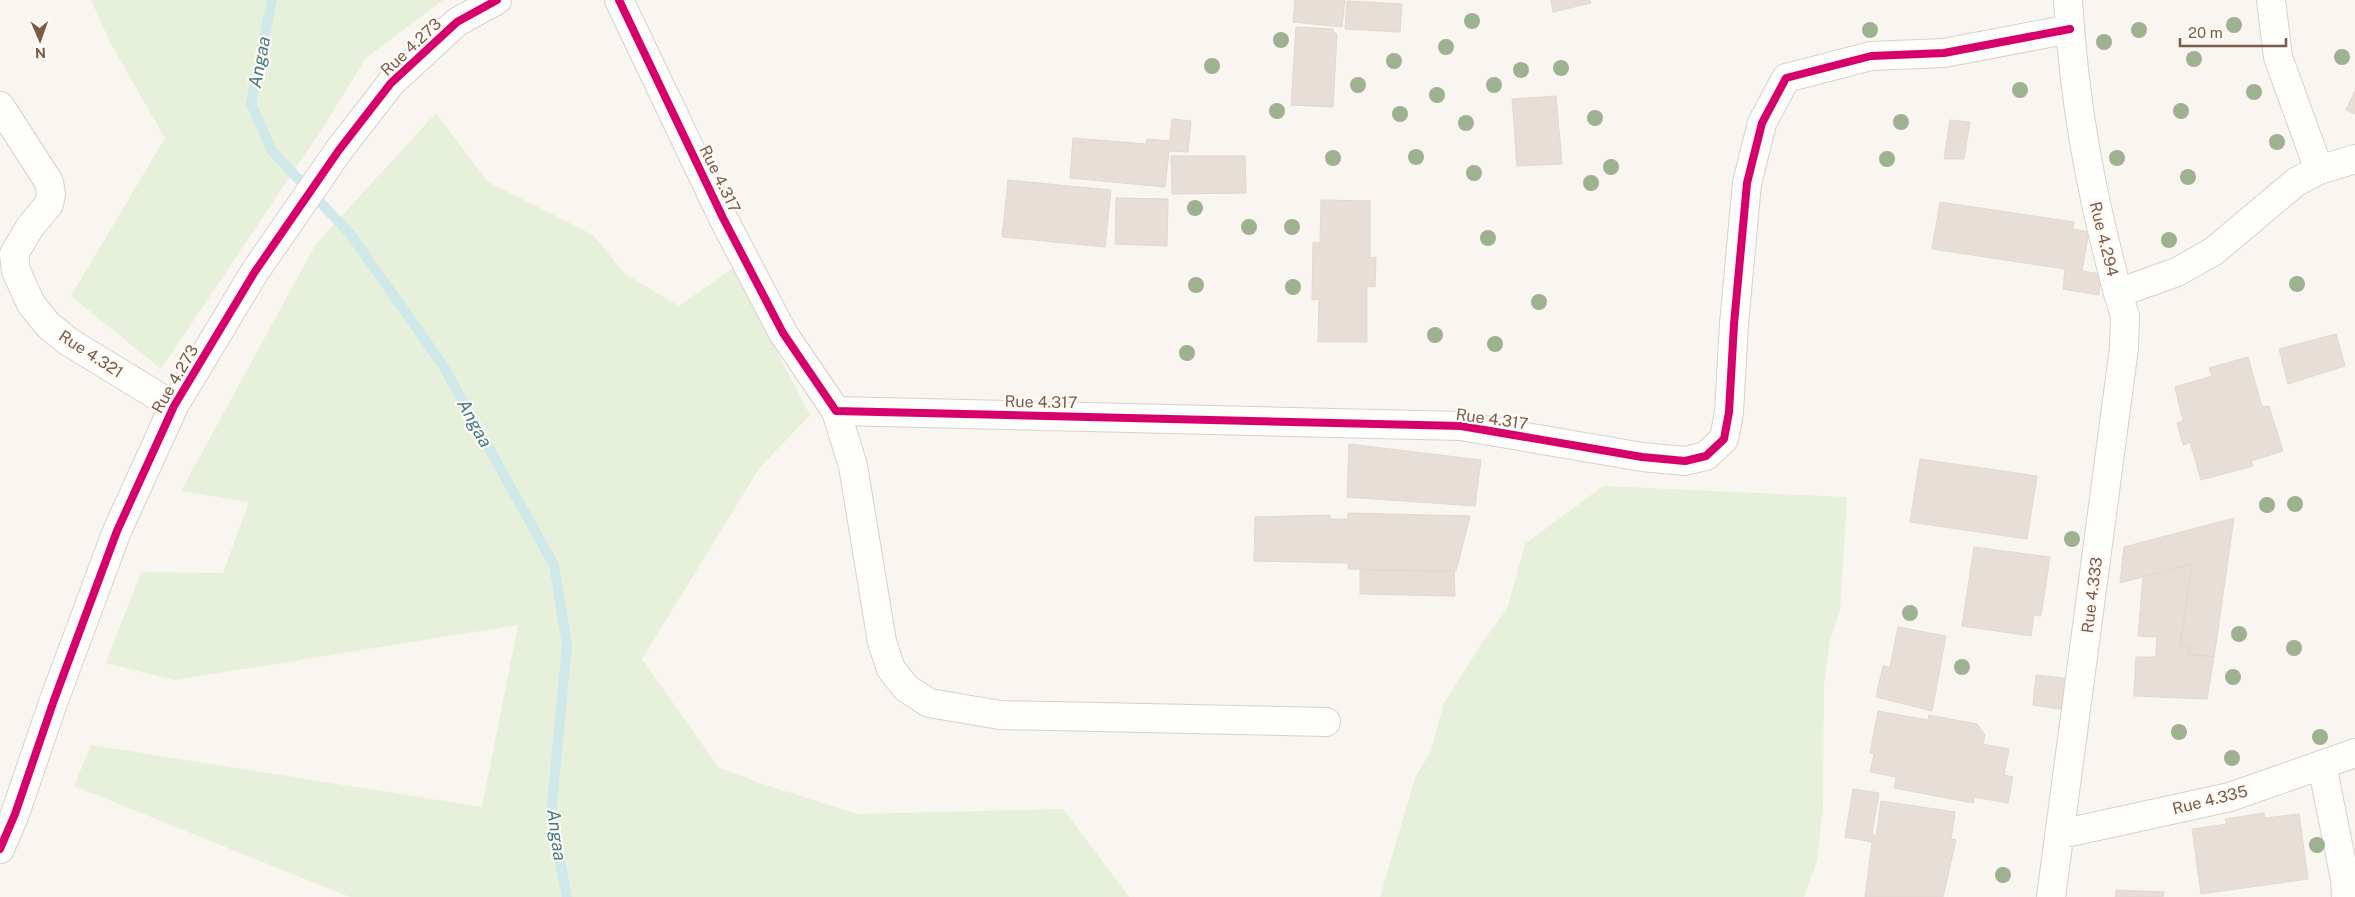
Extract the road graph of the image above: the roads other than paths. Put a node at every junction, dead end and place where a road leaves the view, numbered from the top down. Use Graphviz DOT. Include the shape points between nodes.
graph roads {
  1 [pos="497,0"];
  2 [pos="620,0"];
  3 [pos="2068,0"];
  4 [pos="2271,0"];
  5 [pos="2070,29"];
  6 [pos="0,106"];
  7 [pos="2355,159"];
  8 [pos="2319,170"];
  9 [pos="7,256"];
  10 [pos="2118,293"];
  11 [pos="174,406"];
  12 [pos="836,411"];
  13 [pos="1326,722"];
  14 [pos="2355,753"];
  15 [pos="2322,765"];
  16 [pos="2061,834"];
  17 [pos="0,850"];
  18 [pos="2051,897"];
  19 [pos="2346,897"];
  1 -- 11 [label="street, Rue 4.273" via="457,22 391,83 339,150 254,273"];
  2 -- 12 [label="street, Rue 4.317" via="783,333"];
  3 -- 5 [label="street, Rue 4.294"];
  4 -- 8 [label="street" via="2278,57"];
  5 -- 10 [label="street, Rue 4.294" via="2082,138 2098,221"];
  5 -- 12 [label="street, Rue 4.317" via="1944,53 1871,56 1786,78 1762,123 1747,183 1729,412 1724,439 1706,456 1685,461 1642,457 1461,426"];
  6 -- 9 [label="street, Rue 4.321" via="49,182 51,194 49,204"];
  7 -- 8 [label="street, Rue 4.294"];
  8 -- 10 [label="street, Rue 4.294" via="2296,182 2214,251 2177,272"];
  9 -- 11 [label="street, Rue 4.321" via="31,304 48,326"];
  10 -- 16 [label="street, Rue 4.333" via="2125,316 2124,348"];
  11 -- 17 [label="street, Rue 4.273" via="117,531"];
  12 -- 13 [label="street" via="853,466 882,642 891,669 906,688 929,703 1000,715"];
  14 -- 15 [label="street, Rue 4.335"];
  15 -- 16 [label="street, Rue 4.335" via="2230,797"];
  15 -- 19 [label="street"];
  16 -- 18 [label="street, Rue 4.333"];
}
